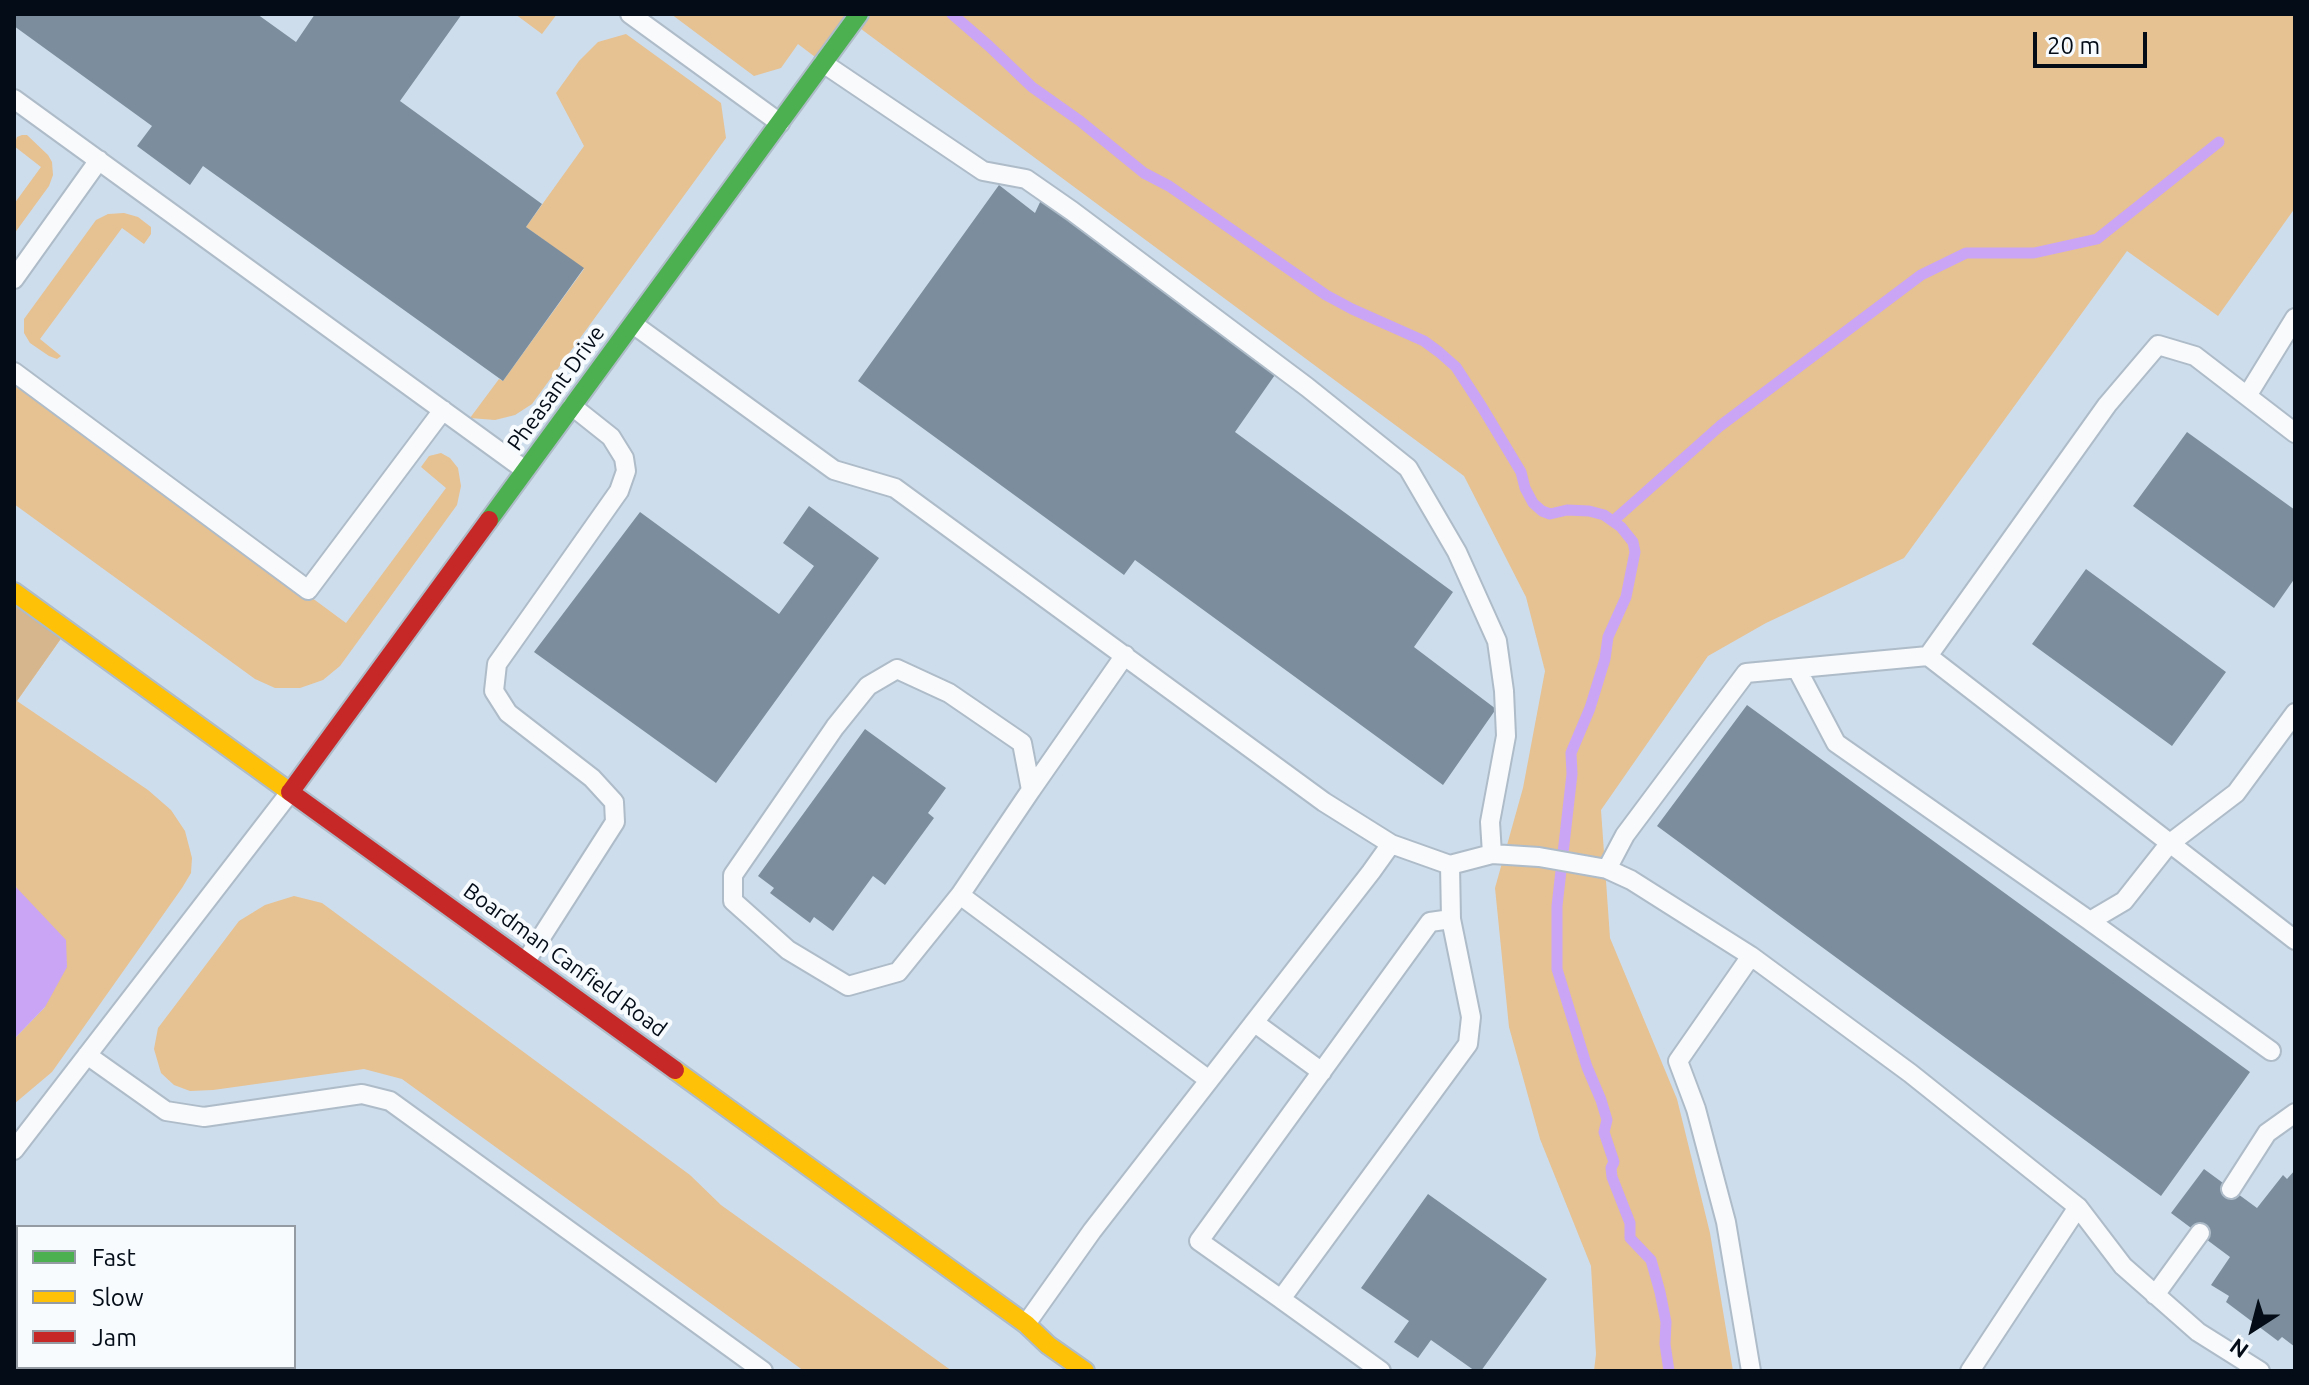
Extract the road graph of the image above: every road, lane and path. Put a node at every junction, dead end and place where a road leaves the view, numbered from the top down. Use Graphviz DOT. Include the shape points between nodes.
graph roads {
  1 [pos="630,14"];
  2 [pos="859,14"];
  3 [pos="823,63"];
  4 [pos="14,99"];
  5 [pos="780,123"];
  6 [pos="99,160"];
  7 [pos="14,279"];
  8 [pos="2295,318"];
  9 [pos="633,324"];
  10 [pos="14,372"];
  11 [pos="2247,396"];
  12 [pos="572,406"];
  13 [pos="443,410"];
  14 [pos="2295,433"];
  15 [pos="525,470"];
  16 [pos="14,592"];
  17 [pos="1125,655"];
  18 [pos="1928,656"];
  19 [pos="1797,669"];
  20 [pos="2295,713"];
  21 [pos="1031,790"];
  22 [pos="291,791"];
  23 [pos="1391,844"];
  24 [pos="2169,844"];
  25 [pos="1492,854"];
  26 [pos="1450,865"];
  27 [pos="1598,867"];
  28 [pos="960,895"];
  29 [pos="1451,919"];
  30 [pos="2090,921"];
  31 [pos="2295,940"];
  32 [pos="1751,956"];
  33 [pos="526,961"];
  34 [pos="1255,1023"];
  35 [pos="2271,1051"];
  36 [pos="87,1055"];
  37 [pos="1322,1072"];
  38 [pos="1209,1080"];
  39 [pos="2295,1113"];
  40 [pos="14,1150"];
  41 [pos="2231,1189"];
  42 [pos="2078,1207"];
  43 [pos="2200,1233"];
  44 [pos="2155,1295"];
  45 [pos="1281,1299"];
  46 [pos="1026,1324"];
  47 [pos="1048,1345"];
  48 [pos="763,1371"];
  49 [pos="1049,1371"];
  50 [pos="1085,1371"];
  51 [pos="1381,1371"];
  52 [pos="1751,1371"];
  53 [pos="1970,1371"];
  54 [pos="2260,1371"];
  1 -- 5 [label="lane"];
  2 -- 3 [label="main road, Pheasant Drive"];
  3 -- 5 [label="main road, Pheasant Drive"];
  3 -- 25 [label="lane" via="983,171 1026,179 1408,468 1457,552 1497,641 1506,736 1490,822"];
  4 -- 6 [label="lane"];
  5 -- 9 [label="main road, Pheasant Drive"];
  6 -- 7 [label="lane"];
  6 -- 13 [label="lane"];
  8 -- 11 [label="lane"];
  9 -- 12 [label="main road, Pheasant Drive"];
  9 -- 17 [label="lane" via="834,470 895,488"];
  10 -- 13 [label="lane" via="308,590"];
  11 -- 14 [label="lane"];
  11 -- 18 [label="lane" via="2195,356 2158,345 2107,405"];
  12 -- 15 [label="main road, Pheasant Drive"];
  12 -- 33 [label="lane" via="611,437 626,471 619,491 497,664 494,691 508,713 592,778 614,802 615,822"];
  13 -- 15 [label="lane"];
  15 -- 22 [label="main road, Pheasant Drive"];
  16 -- 22 [label="main road, Boardman Canfield Road"];
  17 -- 21 [label="lane"];
  17 -- 23 [label="lane" via="1324,802"];
  18 -- 19 [label="lane"];
  18 -- 24 [label="lane"];
  19 -- 27 [label="lane" via="1746,673"];
  19 -- 30 [label="lane" via="1836,743"];
  20 -- 24 [label="lane" via="2236,793"];
  21 -- 28 [label="lane"];
  21 -- 28 [label="lane" via="1022,743 949,693 897,669 868,686 843,716 733,875 733,901 788,950 848,986 898,972"];
  22 -- 33 [label="main road, Boardman Canfield Road"];
  22 -- 36 [label="lane"];
  23 -- 26 [label="lane"];
  23 -- 34 [label="lane"];
  24 -- 30 [label="lane" via="2124,901"];
  24 -- 31 [label="lane"];
  25 -- 26 [label="lane"];
  25 -- 27 [label="lane"];
  26 -- 29 [label="lane"];
  27 -- 32 [label="lane" via="1631,880"];
  28 -- 38 [label="lane"];
  29 -- 37 [label="lane" via="1430,922"];
  29 -- 45 [label="lane" via="1471,1017 1468,1044"];
  30 -- 35 [label="lane"];
  32 -- 42 [label="lane" via="1910,1073"];
  32 -- 52 [label="lane" via="1678,1061 1726,1222"];
  33 -- 46 [label="main road, Boardman Canfield Road"];
  34 -- 37 [label="lane"];
  34 -- 38 [label="lane"];
  36 -- 40 [label="lane"];
  36 -- 48 [label="lane" via="166,1111 204,1117 362,1094 390,1101"];
  37 -- 45 [label="lane" via="1199,1241"];
  38 -- 46 [label="lane"];
  39 -- 41 [label="lane" via="2267,1133"];
  42 -- 44 [label="lane" via="2123,1266"];
  42 -- 53 [label="lane"];
  43 -- 44 [label="lane"];
  44 -- 54 [label="lane" via="2198,1332"];
  45 -- 51 [label="lane"];
  46 -- 47 [label="main road, Boardman Canfield Road"];
  47 -- 49 [label="lane"];
  47 -- 50 [label="main road, Boardman Canfield Road"];
}
